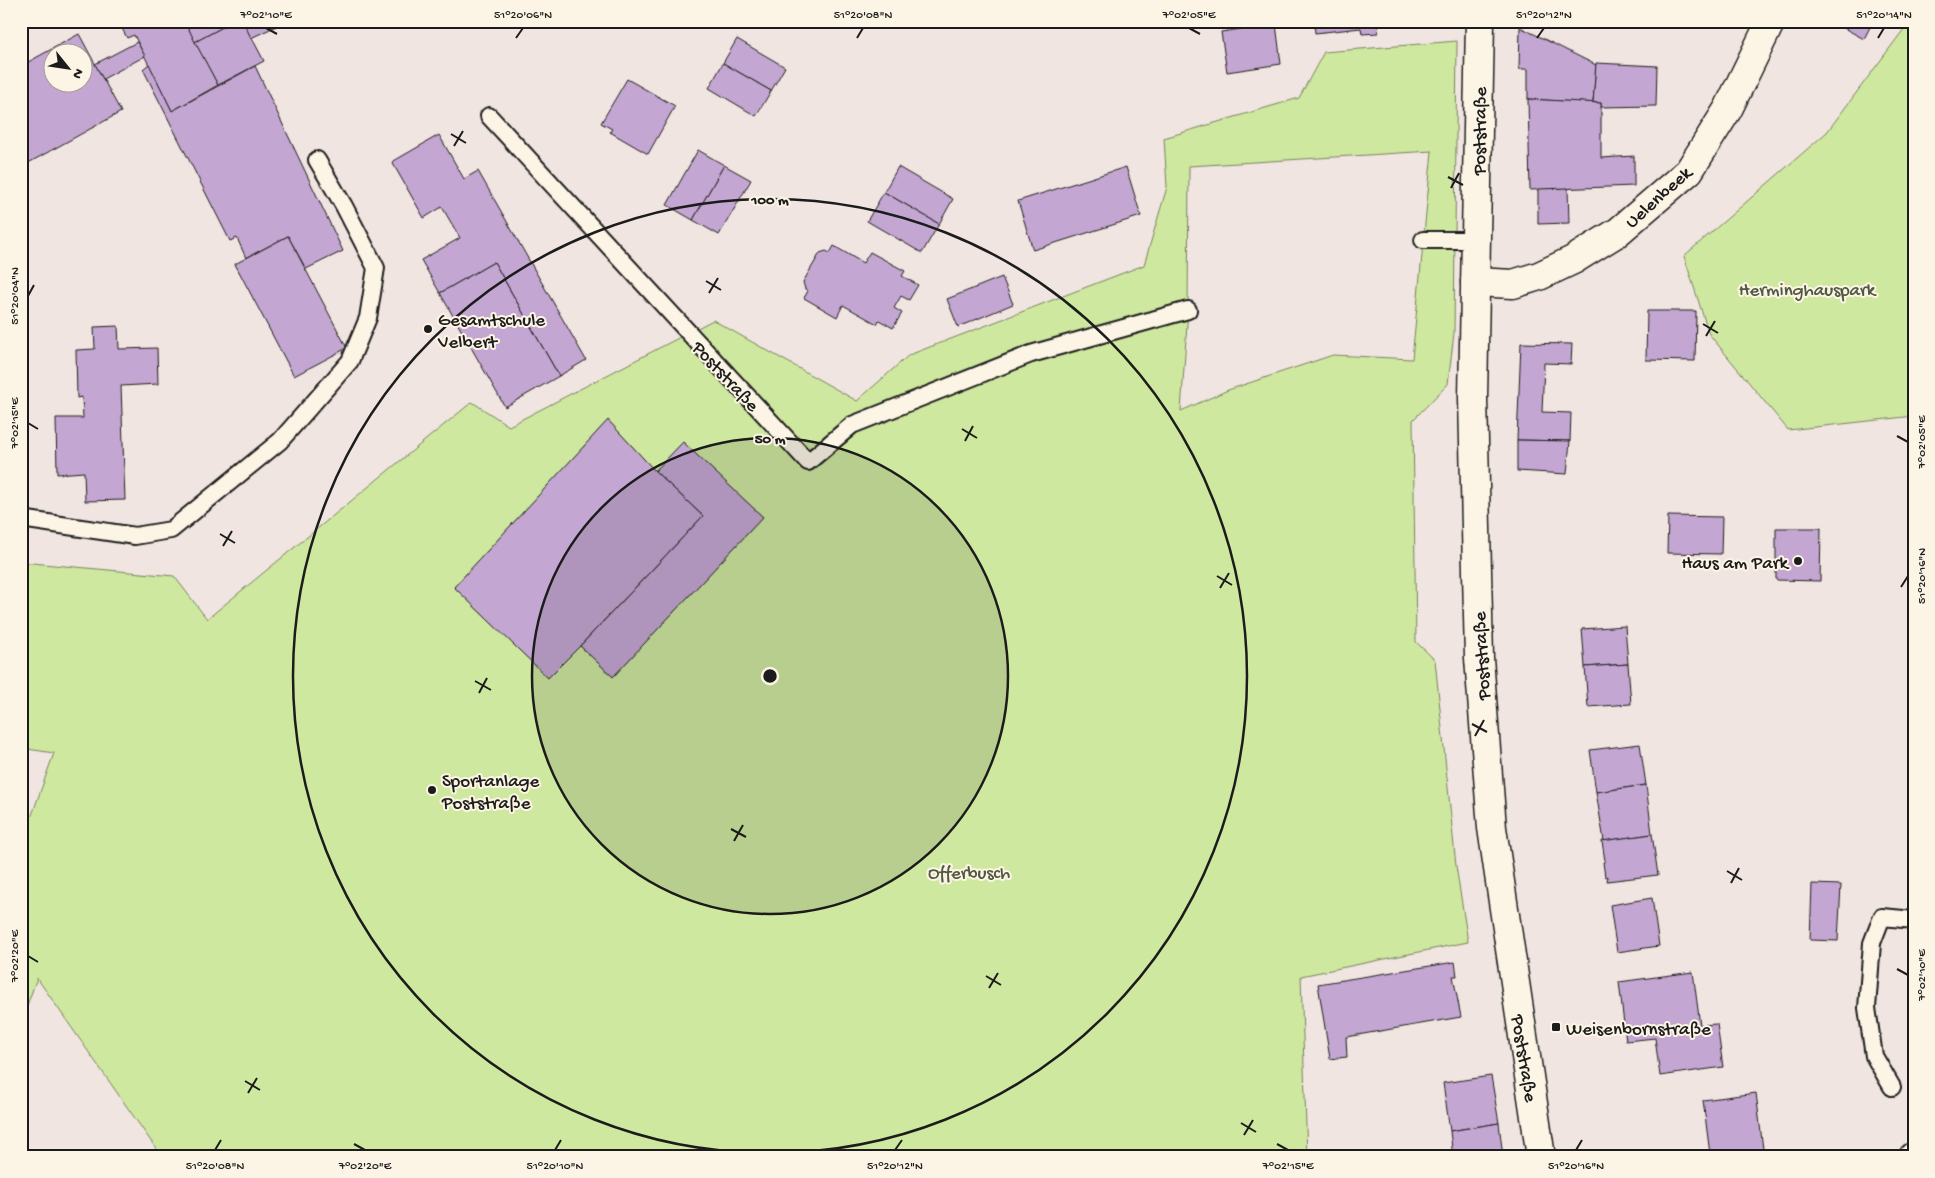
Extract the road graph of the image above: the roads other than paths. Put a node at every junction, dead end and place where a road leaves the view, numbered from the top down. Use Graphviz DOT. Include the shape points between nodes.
graph roads {
  1 [pos="1480,21"];
  2 [pos="1770,22"];
  3 [pos="490,116"];
  4 [pos="317,160"];
  5 [pos="1423,240"];
  6 [pos="1476,240"];
  7 [pos="1475,282"];
  8 [pos="1188,310"];
  9 [pos="21,519"];
  10 [pos="1914,920"];
  11 [pos="1892,1087"];
  12 [pos="1541,1157"];
  1 -- 6 [label="street, Poststraße"];
  2 -- 7 [label="street, Uelenbeek" via="1728,108 1689,171 1618,232 1573,260 1513,284"];
  3 -- 8 [label="lane, Poststraße" via="808,462 852,425 1031,354"];
  4 -- 9 [label="lane" via="376,268 368,318 350,361 280,441 171,530 135,536"];
  5 -- 6 [label="lane"];
  6 -- 7 [label="street, Poststraße"];
  7 -- 12 [label="street, Poststraße" via="1479,658 1492,828"];
  10 -- 11 [label="lane" via="1882,917 1872,943 1867,1008 1874,1056"];
}
